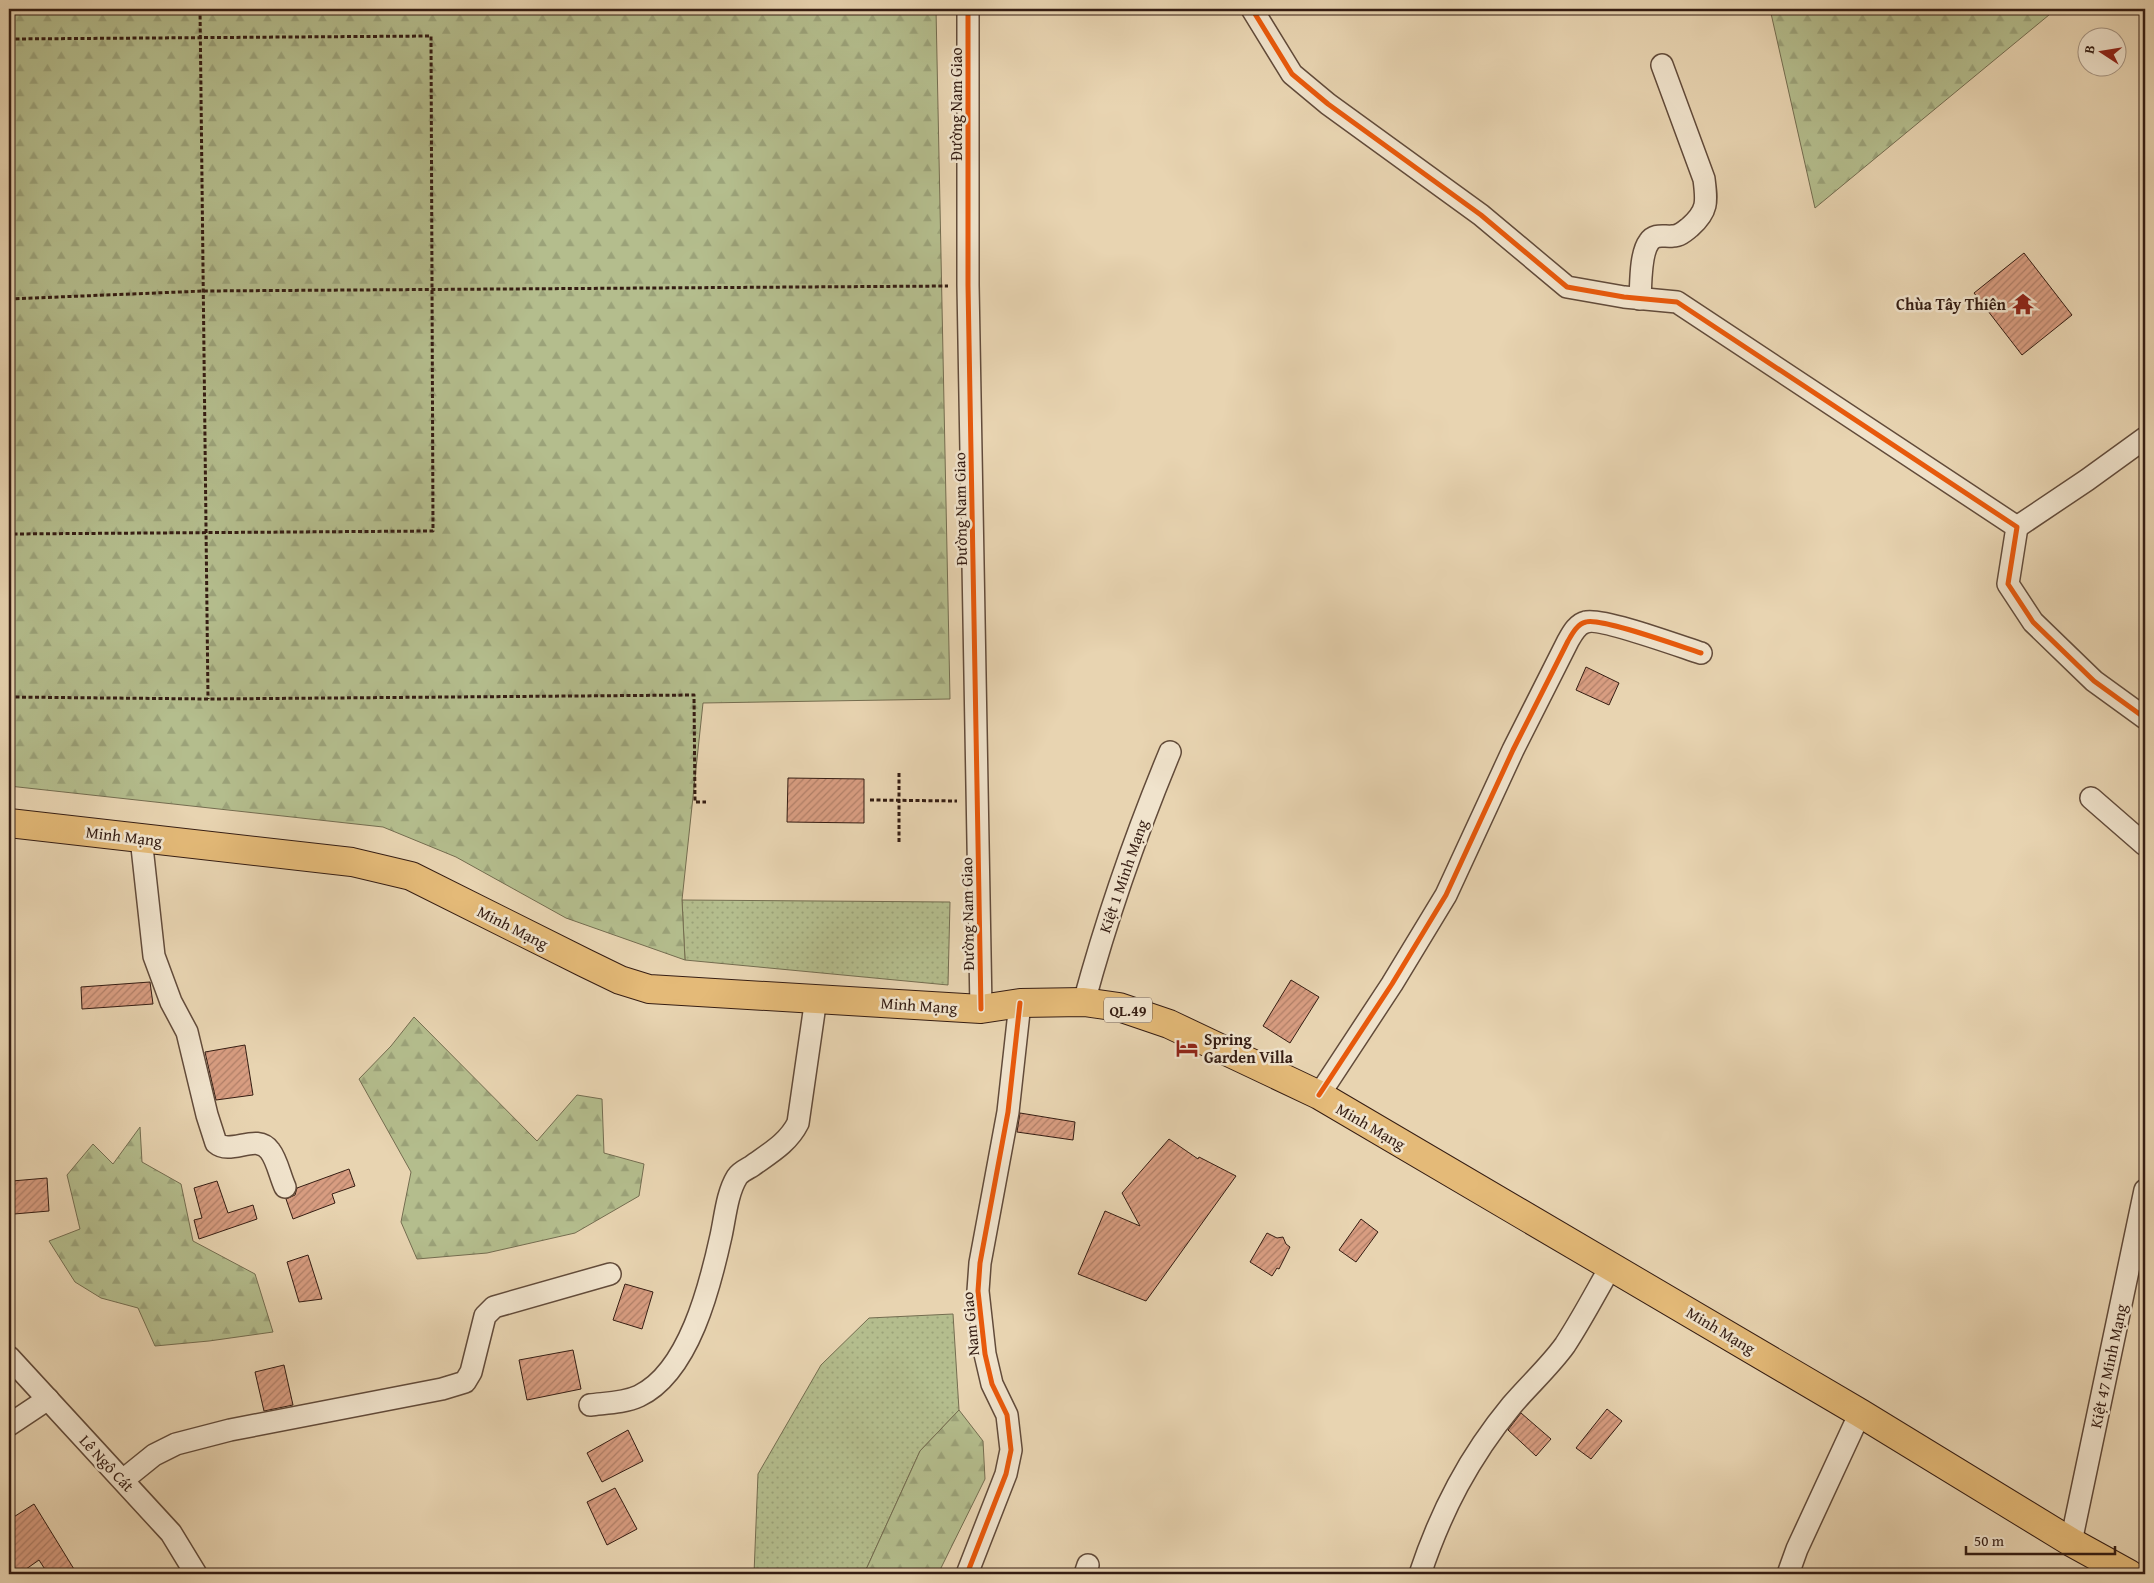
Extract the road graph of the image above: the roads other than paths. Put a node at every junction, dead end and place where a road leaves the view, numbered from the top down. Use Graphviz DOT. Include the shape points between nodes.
graph roads {
  1 [pos="968,9"];
  2 [pos="1252,9"];
  3 [pos="1662,65"];
  4 [pos="1640,299"];
  5 [pos="2145,438"];
  6 [pos="2017,527"];
  7 [pos="1701,653"];
  8 [pos="2145,718"];
  9 [pos="1170,752"];
  10 [pos="2092,798"];
  11 [pos="9,823"];
  12 [pos="141,838"];
  13 [pos="2145,845"];
  14 [pos="816,998"];
  15 [pos="1084,1002"];
  16 [pos="1020,1003"];
  17 [pos="981,1009"];
  18 [pos="1319,1095"];
  19 [pos="285,1187"];
  20 [pos="2145,1190"];
  21 [pos="1611,1266"];
  22 [pos="610,1274"];
  23 [pos="9,1358"];
  24 [pos="48,1399"];
  25 [pos="590,1405"];
  26 [pos="1860,1413"];
  27 [pos="9,1425"];
  28 [pos="123,1480"];
  29 [pos="2071,1542"];
  30 [pos="196,1574"];
  31 [pos="967,1574"];
  32 [pos="1420,1574"];
  33 [pos="1788,1574"];
  34 [pos="2129,1574"];
  1 -- 17 [label="street, Đường Nam Giao" via="968,285"];
  2 -- 4 [label="street" via="1292,74 1328,104 1481,215 1567,287"];
  3 -- 4 [label="street" via="1704,179 1707,199 1698,220 1683,233 1673,237 1656,236 1649,241 1641,275"];
  4 -- 6 [label="street" via="1678,302"];
  5 -- 6 [label="street"];
  6 -- 8 [label="street" via="2008,584 2033,622 2094,680"];
  7 -- 18 [label="street" via="1603,623 1586,622 1578,626 1513,750 1446,895"];
  9 -- 15 [label="street, Kiệt 1 Minh Mạng" via="1102,935"];
  10 -- 13 [label="street"];
  11 -- 12 [label="highway, Minh Mạng / QL.49"];
  12 -- 14 [label="highway, Minh Mạng / QL.49" via="352,862 411,876 620,980 649,989"];
  12 -- 19 [label="street" via="154,956 171,1002 187,1032 216,1143 226,1147 264,1144 271,1151"];
  14 -- 17 [label="highway, Minh Mạng / QL.49"];
  14 -- 25 [label="street" via="798,1123 792,1136 738,1176 711,1281 674,1366 640,1396"];
  15 -- 16 [label="highway, Minh Mạng / QL.49"];
  15 -- 18 [label="highway, Minh Mạng / QL.49" via="1119,1007 1169,1024"];
  16 -- 17 [label="highway, Minh Mạng / QL.49"];
  16 -- 31 [label="street, Nam Giao" via="1008,1112 980,1263 978,1292 985,1354 992,1384 1007,1415 1011,1450 1006,1474"];
  18 -- 21 [label="highway, Minh Mạng / QL.49"];
  20 -- 29 [label="street, Kiệt 47 Minh Mạng"];
  21 -- 26 [label="highway, Minh Mạng / QL.49"];
  21 -- 32 [label="street" via="1564,1346 1512,1406 1464,1473 1433,1533"];
  22 -- 28 [label="street" via="494,1307 485,1316 471,1372 465,1382 176,1444 154,1455"];
  23 -- 24 [label="street, Lê Ngô Cát"];
  24 -- 27 [label="street"];
  24 -- 28 [label="street, Lê Ngô Cát"];
  26 -- 29 [label="highway, Minh Mạng / QL.49"];
  26 -- 33 [label="street"];
  28 -- 30 [label="street, Lê Ngô Cát" via="171,1533"];
  29 -- 34 [label="highway, Minh Mạng / QL.49"];
}
